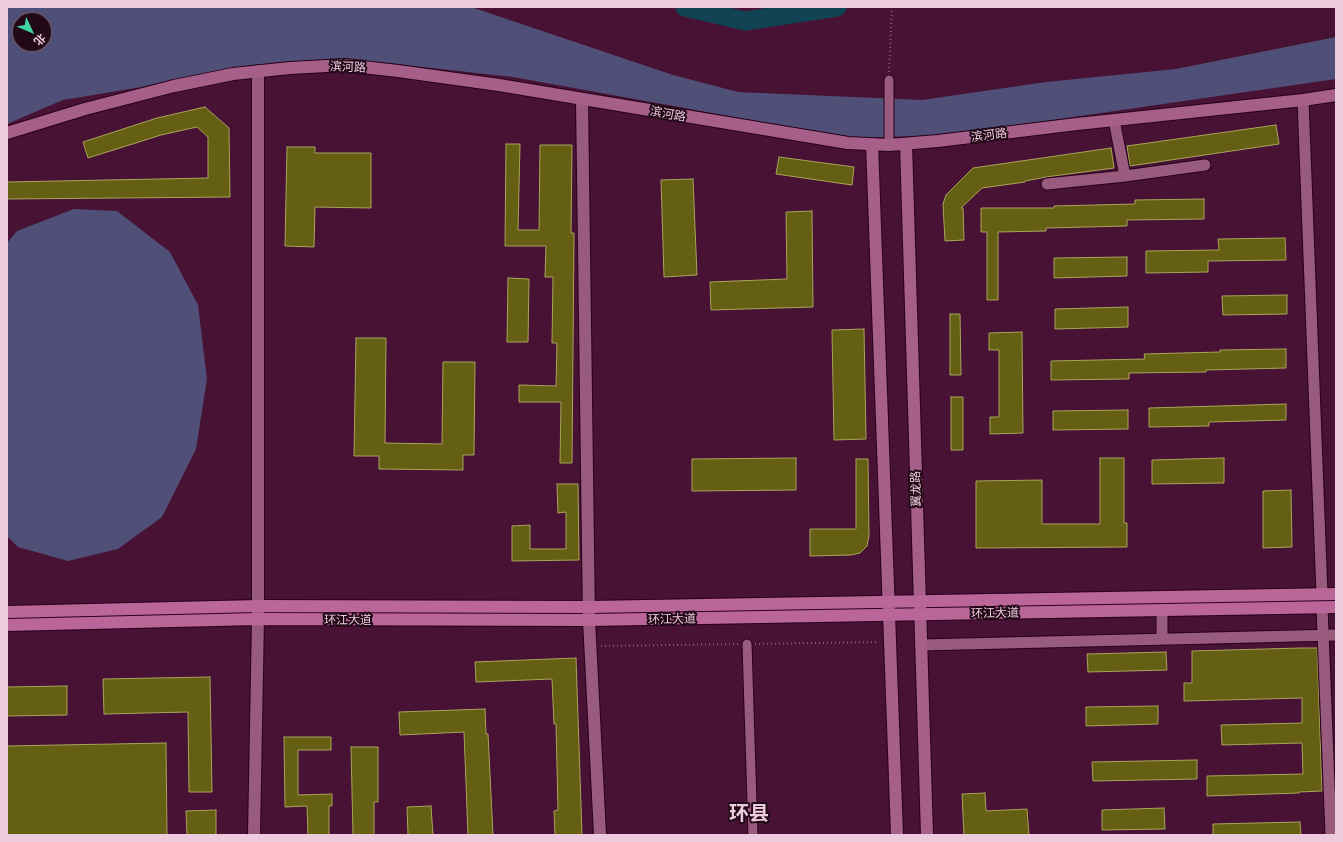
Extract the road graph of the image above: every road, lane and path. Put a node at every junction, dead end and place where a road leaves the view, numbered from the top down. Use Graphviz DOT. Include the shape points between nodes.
graph roads {
  1 [pos="892,7"];
  2 [pos="258,71"];
  3 [pos="888,80"];
  4 [pos="1336,95"];
  5 [pos="582,99"];
  6 [pos="1303,100"];
  7 [pos="1114,120"];
  8 [pos="7,133"];
  9 [pos="872,144"];
  10 [pos="906,144"];
  11 [pos="889,145"];
  12 [pos="1205,165"];
  13 [pos="1125,176"];
  14 [pos="1047,184"];
  15 [pos="1322,594"];
  16 [pos="1336,594"];
  17 [pos="920,601"];
  18 [pos="889,602"];
  19 [pos="258,606"];
  20 [pos="589,607"];
  21 [pos="1322,607"];
  22 [pos="1336,607"];
  23 [pos="1162,611"];
  24 [pos="7,612"];
  25 [pos="920,614"];
  26 [pos="889,615"];
  27 [pos="258,619"];
  28 [pos="589,620"];
  29 [pos="7,625"];
  30 [pos="1336,635"];
  31 [pos="1323,636"];
  32 [pos="1162,639"];
  33 [pos="747,644"];
  34 [pos="921,644"];
  35 [pos="254,835"];
  36 [pos="600,835"];
  37 [pos="753,835"];
  38 [pos="897,835"];
  39 [pos="927,835"];
  40 [pos="1331,835"];
  1 -- 3 [label="path"];
  2 -- 5 [label="main road, 滨河路" via="345,65 499,85"];
  2 -- 8 [label="main road, 滨河路" via="174,86"];
  2 -- 19 [label="street"];
  3 -- 11 [label="street"];
  4 -- 6 [label="main road, 滨河路"];
  5 -- 9 [label="main road, 滨河路" via="848,143"];
  5 -- 20 [label="street"];
  6 -- 7 [label="main road, 滨河路"];
  6 -- 15 [label="street"];
  7 -- 10 [label="main road, 滨河路"];
  7 -- 13 [label="street"];
  9 -- 11 [label="main road, 滨河路"];
  9 -- 18 [label="main road"];
  10 -- 11 [label="main road, 滨河路"];
  10 -- 17 [label="main road, 翼龙路"];
  12 -- 13 [label="street"];
  13 -- 14 [label="street"];
  15 -- 16 [label="highway, 环江大道"];
  15 -- 17 [label="highway, 环江大道"];
  17 -- 18 [label="highway, 环江大道"];
  17 -- 25 [label="main road, 翼龙路"];
  18 -- 20 [label="highway, 环江大道"];
  18 -- 26 [label="main road"];
  19 -- 20 [label="highway, 环江大道"];
  19 -- 24 [label="highway, 环江大道"];
  19 -- 27 [label="street"];
  20 -- 28 [label="street"];
  21 -- 22 [label="highway, 环江大道"];
  21 -- 23 [label="highway, 环江大道"];
  21 -- 31 [label="street"];
  23 -- 25 [label="highway, 环江大道"];
  23 -- 32 [label="street"];
  25 -- 26 [label="highway, 环江大道"];
  25 -- 34 [label="main road, 翼龙路"];
  26 -- 28 [label="highway, 环江大道"];
  26 -- 38 [label="main road"];
  27 -- 28 [label="highway, 环江大道"];
  27 -- 29 [label="highway, 环江大道"];
  27 -- 35 [label="street"];
  28 -- 36 [label="street"];
  30 -- 31 [label="street"];
  31 -- 32 [label="street"];
  31 -- 40 [label="street"];
  32 -- 34 [label="street"];
  33 -- 37 [label="street"];
  34 -- 39 [label="main road, 翼龙路"];
}
